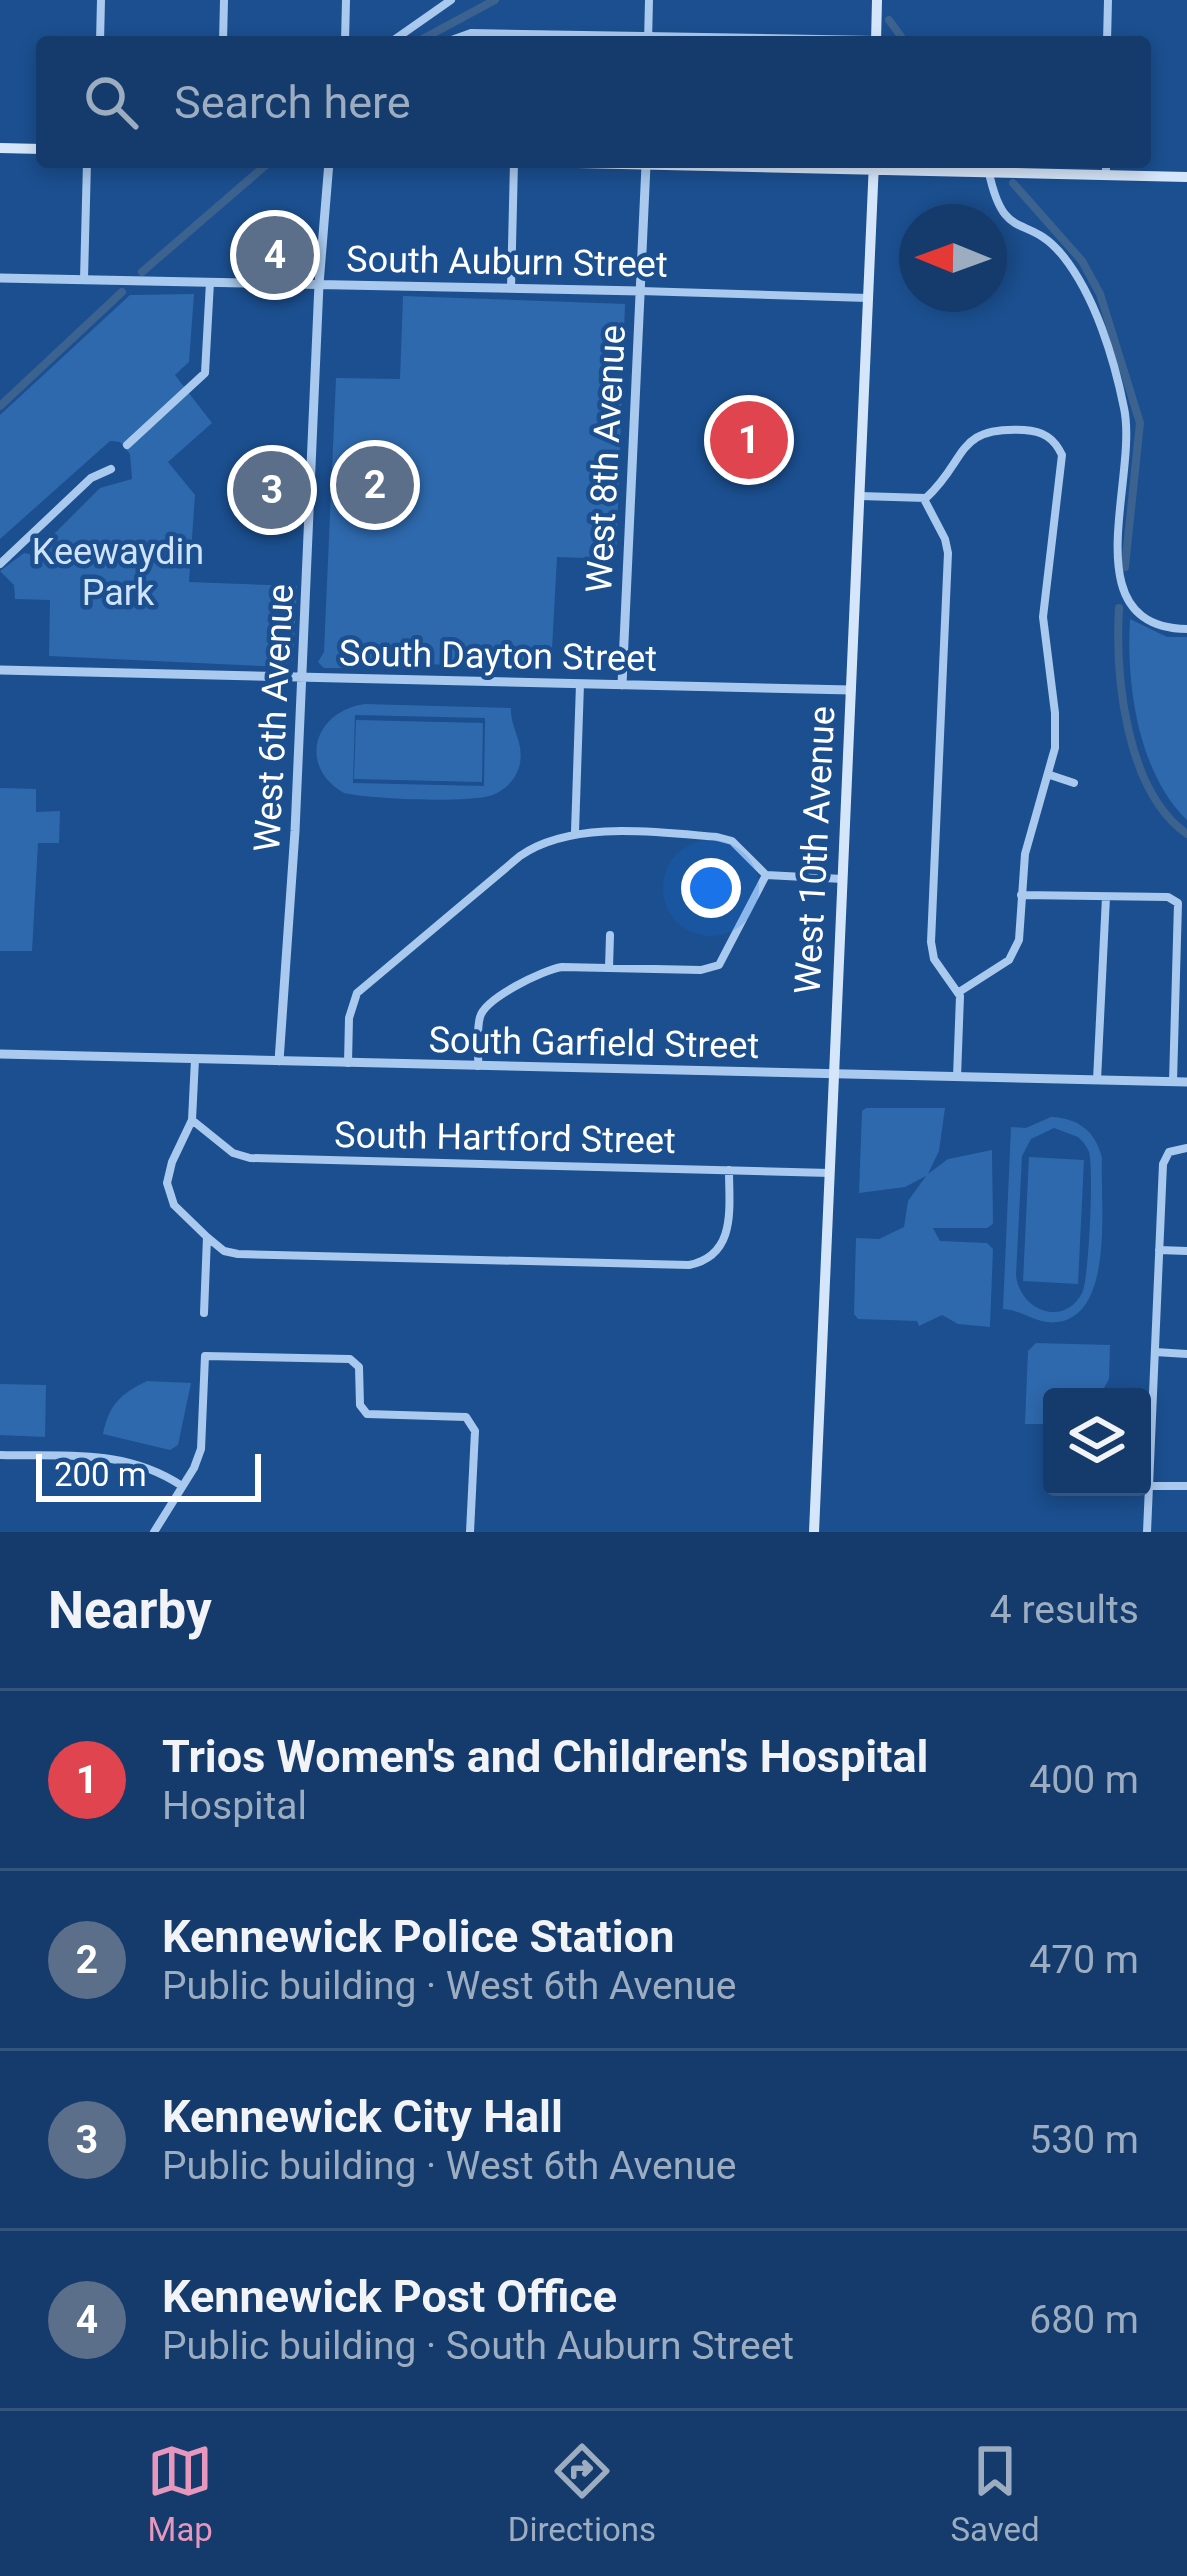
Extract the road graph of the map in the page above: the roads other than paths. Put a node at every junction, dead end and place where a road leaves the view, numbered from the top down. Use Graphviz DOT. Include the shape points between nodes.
graph roads {
  1 [pos="101,0"];
  2 [pos="224,0"];
  3 [pos="346,0"];
  4 [pos="451,0"];
  5 [pos="649,0"];
  6 [pos="878,0"];
  7 [pos="1108,0"];
  8 [pos="100,36"];
  9 [pos="223,36"];
  10 [pos="345,36"];
  11 [pos="400,36"];
  12 [pos="463,36"];
  13 [pos="506,36"];
  14 [pos="648,36"];
  15 [pos="877,36"];
  16 [pos="1107,36"];
  17 [pos="0,148"];
  18 [pos="36,149"];
  19 [pos="87,168"];
  20 [pos="328,168"];
  21 [pos="514,168"];
  22 [pos="646,168"];
  23 [pos="874,168"];
  24 [pos="912,168"];
  25 [pos="1106,169"];
  26 [pos="988,172"];
  27 [pos="1187,177"];
  28 [pos="0,278"];
  29 [pos="84,280"];
  30 [pos="210,282"];
  31 [pos="319,284"];
  32 [pos="511,289"];
  33 [pos="640,291"];
  34 [pos="868,298"];
  35 [pos="127,445"];
  36 [pos="111,469"];
  37 [pos="860,496"];
  38 [pos="924,499"];
  39 [pos="0,564"];
  40 [pos="1187,629"];
  41 [pos="0,670"];
  42 [pos="302,677"];
  43 [pos="580,684"];
  44 [pos="622,685"];
  45 [pos="851,690"];
  46 [pos="1050,775"];
  47 [pos="1074,783"];
  48 [pos="575,833"];
  49 [pos="766,875"];
  50 [pos="843,878"];
  51 [pos="1022,895"];
  52 [pos="1106,897"];
  53 [pos="610,935"];
  54 [pos="609,968"];
  55 [pos="958,992"];
  56 [pos="0,1054"];
  57 [pos="195,1059"];
  58 [pos="279,1061"];
  59 [pos="348,1063"];
  60 [pos="478,1066"];
  61 [pos="834,1074"];
  62 [pos="957,1077"];
  63 [pos="1097,1081"];
  64 [pos="1173,1082"];
  65 [pos="1187,1082"];
  66 [pos="191,1120"];
  67 [pos="1187,1148"];
  68 [pos="729,1170"];
  69 [pos="830,1173"];
  70 [pos="208,1238"];
  71 [pos="1159,1250"];
  72 [pos="1187,1251"];
  73 [pos="204,1313"];
  74 [pos="1155,1352"];
  75 [pos="1187,1354"];
  76 [pos="1151,1441"];
  77 [pos="0,1456"];
  78 [pos="182,1486"];
  79 [pos="1151,1486"];
  80 [pos="1187,1486"];
  81 [pos="1149,1496"];
  82 [pos="154,1532"];
  83 [pos="470,1532"];
  84 [pos="814,1532"];
  85 [pos="1147,1532"];
  1 -- 8 [label="street"];
  2 -- 9 [label="street"];
  3 -- 10 [label="street"];
  4 -- 11 [label="street"];
  5 -- 14 [label="street"];
  6 -- 15 [label="main road"];
  7 -- 16 [label="street"];
  12 -- 13 [label="street"];
  17 -- 18 [label="main road"];
  19 -- 29 [label="street"];
  20 -- 31 [label="street, West 6th Avenue"];
  21 -- 32 [label="street"];
  22 -- 33 [label="street, West 8th Avenue"];
  23 -- 34 [label="main road, West 10th Avenue"];
  24 -- 26 [label="main road"];
  25 -- 26 [label="main road"];
  25 -- 27 [label="main road"];
  26 -- 40 [label="street" via="1003,216 1046,238 1076,275 1115,375 1128,449 1119,587 1155,624"];
  28 -- 29 [label="street, South Auburn Street"];
  29 -- 30 [label="street, South Auburn Street"];
  30 -- 31 [label="street, South Auburn Street"];
  30 -- 35 [label="street" via="206,373"];
  31 -- 32 [label="street, South Auburn Street"];
  31 -- 42 [label="street, West 6th Avenue"];
  32 -- 33 [label="street, South Auburn Street"];
  33 -- 34 [label="street, South Auburn Street"];
  33 -- 44 [label="street, West 8th Avenue"];
  34 -- 37 [label="main road, West 10th Avenue"];
  36 -- 39 [label="street" via="91,478"];
  37 -- 38 [label="street"];
  37 -- 45 [label="main road, West 10th Avenue"];
  38 -- 46 [label="street" via="982,432 1030,430 1056,442 1063,470 1043,629 1056,724"];
  38 -- 55 [label="street" via="948,553 931,948"];
  41 -- 42 [label="street, South Dayton Street"];
  42 -- 43 [label="street, South Dayton Street"];
  42 -- 58 [label="street, West 6th Avenue"];
  43 -- 44 [label="street, South Dayton Street"];
  43 -- 48 [label="street"];
  44 -- 45 [label="street, South Dayton Street"];
  45 -- 50 [label="main road, West 10th Avenue"];
  46 -- 47 [label="street"];
  46 -- 51 [label="street" via="1025,854"];
  48 -- 49 [label="street" via="717,836"];
  48 -- 59 [label="street" via="520,856 363,987 350,1009"];
  49 -- 50 [label="street"];
  49 -- 54 [label="street" via="729,953 713,968"];
  50 -- 61 [label="main road, West 10th Avenue"];
  51 -- 52 [label="street"];
  51 -- 55 [label="street" via="1012,956"];
  52 -- 63 [label="street"];
  52 -- 64 [label="street" via="1178,903"];
  53 -- 54 [label="street"];
  54 -- 60 [label="street" via="554,968 486,1005"];
  55 -- 62 [label="street"];
  56 -- 57 [label="street, South Garfield Street"];
  57 -- 58 [label="street, South Garfield Street"];
  57 -- 66 [label="street"];
  58 -- 59 [label="street, South Garfield Street"];
  59 -- 60 [label="street, South Garfield Street"];
  60 -- 61 [label="street, South Garfield Street"];
  61 -- 62 [label="street, South Garfield Street"];
  61 -- 69 [label="main road, West 10th Avenue"];
  62 -- 63 [label="street, South Garfield Street"];
  63 -- 64 [label="street, South Garfield Street"];
  64 -- 65 [label="street, South Garfield Street"];
  66 -- 68 [label="street, South Hartford Street" via="250,1158"];
  66 -- 70 [label="street" via="167,1183 174,1205"];
  67 -- 71 [label="street" via="1169,1152 1163,1164"];
  68 -- 69 [label="street, South Hartford Street"];
  68 -- 70 [label="street" via="727,1235 710,1257 689,1265 238,1254"];
  69 -- 84 [label="main road, West 10th Avenue"];
  70 -- 73 [label="street"];
  71 -- 72 [label="street"];
  71 -- 74 [label="street"];
  74 -- 75 [label="street"];
  74 -- 76 [label="street"];
  77 -- 78 [label="street" via="122,1459"];
  78 -- 82 [label="street"];
  78 -- 83 [label="street" via="203,1438 205,1356 350,1360 367,1414 471,1421"];
  79 -- 80 [label="street"];
  81 -- 85 [label="street"];
}
